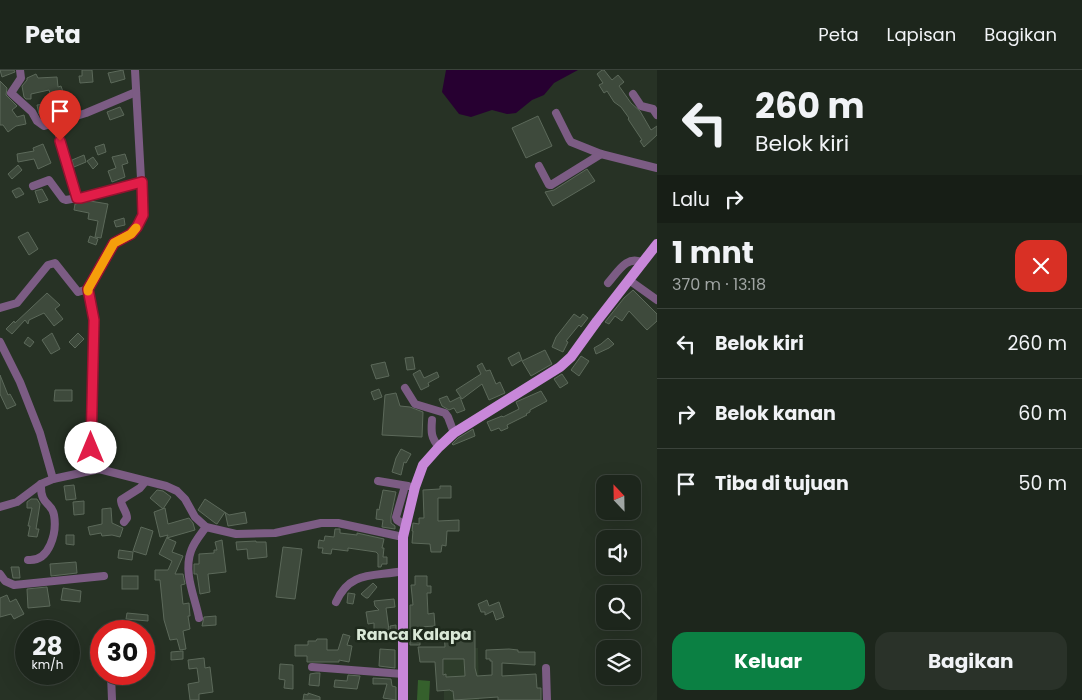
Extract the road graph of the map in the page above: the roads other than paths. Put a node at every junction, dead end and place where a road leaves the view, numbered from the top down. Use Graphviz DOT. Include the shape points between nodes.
graph roads {
  1 [pos="20,70"];
  2 [pos="135,70"];
  3 [pos="136,92"];
  4 [pos="633,94"];
  5 [pos="556,113"];
  6 [pos="657,115"];
  7 [pos="56,124"];
  8 [pos="601,154"];
  9 [pos="539,166"];
  10 [pos="657,168"];
  11 [pos="142,182"];
  12 [pos="33,186"];
  13 [pos="77,198"];
  14 [pos="657,244"];
  15 [pos="643,262"];
  16 [pos="629,280"];
  17 [pos="608,283"];
  18 [pos="88,289"];
  19 [pos="657,300"];
  20 [pos="0,308"];
  21 [pos="0,342"];
  22 [pos="406,388"];
  23 [pos="432,420"];
  24 [pos="454,433"];
  25 [pos="439,447"];
  26 [pos="99,469"];
  27 [pos="52,479"];
  28 [pos="378,481"];
  29 [pos="145,482"];
  30 [pos="41,484"];
  31 [pos="410,486"];
  32 [pos="0,507"];
  33 [pos="124,522"];
  34 [pos="206,527"];
  35 [pos="403,537"];
  36 [pos="28,560"];
  37 [pos="403,571"];
  38 [pos="0,574"];
  39 [pos="104,576"];
  40 [pos="336,602"];
  41 [pos="199,618"];
  42 [pos="312,667"];
  43 [pos="546,668"];
  44 [pos="403,674"];
  45 [pos="111,685"];
  46 [pos="112,700"];
  47 [pos="403,700"];
  48 [pos="547,700"];
  1 -- 7 [label="street" via="21,78 12,89 13,96 44,126"];
  2 -- 3 [label="street"];
  3 -- 7 [label="street"];
  3 -- 11 [label="street"];
  4 -- 6 [label="street" via="642,106 653,109"];
  5 -- 8 [label="street" via="568,139"];
  7 -- 13 [label="street"];
  8 -- 9 [label="street" via="551,185"];
  8 -- 10 [label="street"];
  11 -- 13 [label="street"];
  11 -- 18 [label="street" via="143,215 137,227 114,243"];
  12 -- 13 [label="street" via="49,180 63,199"];
  14 -- 15 [label="main road"];
  15 -- 16 [label="main road"];
  15 -- 17 [label="street" via="632,259"];
  16 -- 19 [label="street"];
  16 -- 24 [label="main road" via="572,357 560,368"];
  18 -- 20 [label="street" via="78,292 52,262 17,303"];
  18 -- 26 [label="street" via="94,320 91,448"];
  21 -- 27 [label="street" via="40,433"];
  22 -- 24 [label="street" via="415,404 445,413"];
  23 -- 25 [label="street" via="431,434"];
  24 -- 25 [label="main road"];
  25 -- 31 [label="main road"];
  26 -- 27 [label="street"];
  26 -- 29 [label="street"];
  27 -- 30 [label="street"];
  28 -- 31 [label="street"];
  29 -- 33 [label="street" via="121,500 127,514"];
  29 -- 34 [label="street" via="177,491"];
  30 -- 32 [label="street" via="17,502"];
  30 -- 36 [label="street" via="41,497 53,511 54,530 43,555"];
  31 -- 35 [label="main road"];
  34 -- 35 [label="street" via="236,534 275,533 321,523 338,523"];
  34 -- 41 [label="street" via="191,548 189,558 190,586"];
  35 -- 37 [label="main road"];
  37 -- 40 [label="street" via="356,579 346,585"];
  37 -- 44 [label="main road"];
  38 -- 39 [label="street" via="14,585"];
  42 -- 44 [label="street"];
  43 -- 48 [label="street"];
  44 -- 47 [label="main road"];
  45 -- 46 [label="street"];
}
